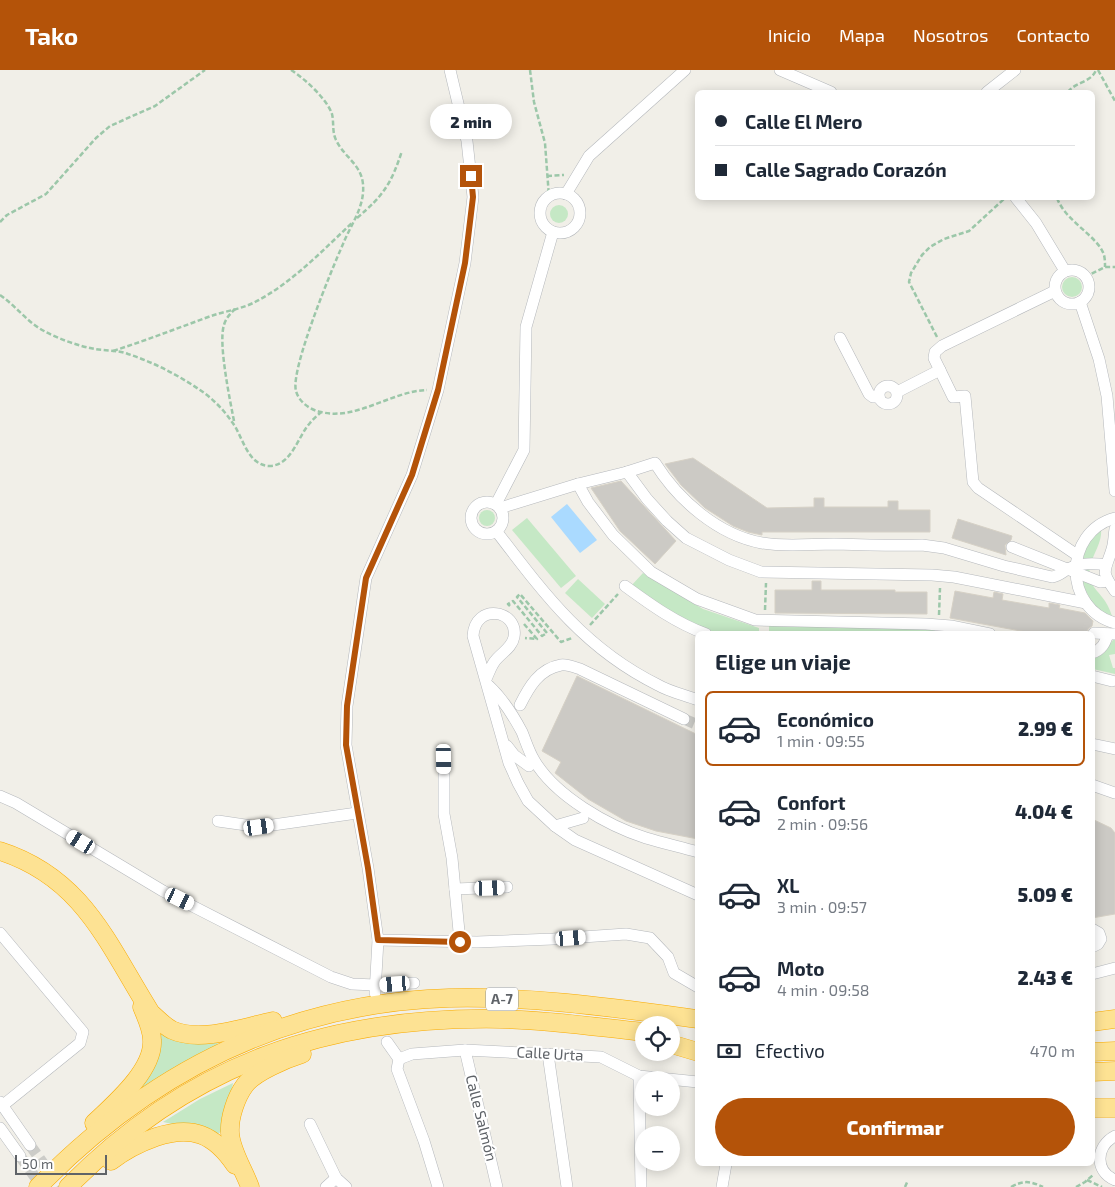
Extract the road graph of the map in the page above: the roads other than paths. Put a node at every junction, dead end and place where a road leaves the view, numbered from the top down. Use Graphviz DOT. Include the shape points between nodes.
graph roads {
  1 [pos="450,70"];
  2 [pos="685,70"];
  3 [pos="780,70"];
  4 [pos="1015,70"];
  5 [pos="826,90"];
  6 [pos="990,90"];
  7 [pos="566,194"];
  8 [pos="1018,200"];
  9 [pos="553,232"];
  10 [pos="1065,271"];
  11 [pos="1055,291"];
  12 [pos="1080,302"];
  13 [pos="840,338"];
  14 [pos="940,370"];
  15 [pos="627,472"];
  16 [pos="578,484"];
  17 [pos="1115,491"];
  18 [pos="498,506"];
  19 [pos="1115,518"];
  20 [pos="1115,529"];
  21 [pos="497,532"];
  22 [pos="1012,547"];
  23 [pos="1109,561"];
  24 [pos="1074,566"];
  25 [pos="1112,585"];
  26 [pos="622,591"];
  27 [pos="1086,603"];
  28 [pos="1115,623"];
  29 [pos="698,631"];
  30 [pos="975,631"];
  31 [pos="1095,633"];
  32 [pos="1111,634"];
  33 [pos="1095,652"];
  34 [pos="1095,677"];
  35 [pos="1112,681"];
  36 [pos="487,682"];
  37 [pos="695,699"];
  38 [pos="520,704"];
  39 [pos="684,719"];
  40 [pos="504,743"];
  41 [pos="1095,745"];
  42 [pos="1115,749"];
  43 [pos="444,759"];
  44 [pos="529,766"];
  45 [pos="1095,786"];
  46 [pos="1115,793"];
  47 [pos="0,796"];
  48 [pos="357,813"];
  49 [pos="582,818"];
  50 [pos="218,821"];
  51 [pos="555,826"];
  52 [pos="0,851"];
  53 [pos="695,851"];
  54 [pos="507,887"];
  55 [pos="455,889"];
  56 [pos="695,894"];
  57 [pos="1095,931"];
  58 [pos="0,933"];
  59 [pos="378,940"];
  60 [pos="460,942"];
  61 [pos="1095,946"];
  62 [pos="1095,966"];
  63 [pos="124,968"];
  64 [pos="1111,969"];
  65 [pos="1095,973"];
  66 [pos="414,983"];
  67 [pos="695,986"];
  68 [pos="375,989"];
  69 [pos="695,1019"];
  70 [pos="1115,1019"];
  71 [pos="306,1020"];
  72 [pos="1095,1022"];
  73 [pos="370,1027"];
  74 [pos="635,1031"];
  75 [pos="680,1037"];
  76 [pos="695,1039"];
  77 [pos="387,1042"];
  78 [pos="680,1047"];
  79 [pos="465,1050"];
  80 [pos="695,1051"];
  81 [pos="1115,1051"];
  82 [pos="1095,1052"];
  83 [pos="548,1054"];
  84 [pos="399,1059"];
  85 [pos="1115,1071"];
  86 [pos="1095,1072"];
  87 [pos="635,1074"];
  88 [pos="680,1080"];
  89 [pos="695,1082"];
  90 [pos="1,1104"];
  91 [pos="1095,1108"];
  92 [pos="1115,1108"];
  93 [pos="640,1116"];
  94 [pos="310,1124"];
  95 [pos="0,1129"];
  96 [pos="1115,1136"];
  97 [pos="30,1146"];
  98 [pos="20,1156"];
  99 [pos="1098,1163"];
  100 [pos="726,1166"];
  101 [pos="55,1169"];
  102 [pos="336,1178"];
  103 [pos="1115,1180"];
  104 [pos="69,1186"];
  105 [pos="38,1187"];
  106 [pos="250,1187"];
  107 [pos="326,1187"];
  108 [pos="346,1187"];
  109 [pos="438,1187"];
  110 [pos="497,1187"];
  111 [pos="568,1187"];
  112 [pos="641,1187"];
  113 [pos="722,1187"];
  1 -- 48 [label="street" via="467,141 473,197 465,263 438,390 412,475 366,578 347,706 346,745"];
  2 -- 7 [label="street" via="589,156"];
  3 -- 5 [label="street"];
  4 -- 6 [label="street"];
  7 -- 9 [label="street" via="549,197 543,204 543,223"];
  7 -- 9 [label="street" via="576,201 579,220 566,232"];
  8 -- 10 [label="street" via="1036,223"];
  9 -- 18 [label="street" via="526,327 524,450"];
  10 -- 11 [label="street" via="1058,277"];
  10 -- 12 [label="street" via="1076,270 1086,277 1088,293"];
  11 -- 12 [label="street" via="1065,302"];
  11 -- 14 [label="street" via="942,346 934,355"];
  12 -- 17 [label="street" via="1099,359 1107,396"];
  13 -- 14 [label="street" via="872,397 879,397 881,389 888,385 897,392"];
  14 -- 24 [label="street" via="953,397 965,396 975,486"];
  15 -- 16 [label="street"];
  15 -- 24 [label="street" via="655,463 670,487 691,507 731,532 761,543 922,545 1052,577"];
  15 -- 27 [label="street" via="657,510 686,538 761,572 954,577"];
  16 -- 18 [label="street"];
  16 -- 30 [label="street" via="613,535 652,572 702,601 755,620 926,624"];
  18 -- 21 [label="street" via="504,518"];
  18 -- 21 [label="street" via="491,502 480,503 471,516 473,526 481,534"];
  19 -- 24 [label="street" via="1096,526 1086,538"];
  20 -- 23 [label="street"];
  21 -- 37 [label="street" via="537,586 582,634 619,663 659,686"];
  22 -- 24 [label="street"];
  23 -- 24 [label="street"];
  23 -- 25 [label="street" via="1104,573"];
  24 -- 25 [label="street" via="1100,582"];
  24 -- 27 [label="street"];
  26 -- 29 [label="street"];
  27 -- 28 [label="street" via="1097,615"];
  31 -- 32 [label="street"];
  32 -- 33 [label="street" via="1101,649"];
  34 -- 35 [label="street"];
  36 -- 36 [label="street" via="494,662 512,644 514,637 512,623 501,614 487,614 476,622 473,636"];
  36 -- 40 [label="street"];
  36 -- 53 [label="street" via="501,697 543,773 566,795 617,827"];
  38 -- 39 [label="street" via="529,686 545,671 562,665 580,669"];
  40 -- 44 [label="street"];
  40 -- 51 [label="street" via="509,763 528,801"];
  41 -- 42 [label="street"];
  43 -- 55 [label="street" via="444,814"];
  45 -- 46 [label="street"];
  47 -- 68 [label="street" via="163,891 331,977"];
  48 -- 50 [label="street" via="259,827"];
  48 -- 59 [label="street"];
  49 -- 51 [label="street"];
  51 -- 56 [label="street" via="576,840"];
  52 -- 63 [label="highway" via="53,877 73,894 96,922"];
  54 -- 55 [label="street"];
  55 -- 60 [label="street"];
  57 -- 61 [label="street" via="1101,939"];
  58 -- 90 [label="street" via="84,1032 80,1043"];
  59 -- 60 [label="street"];
  59 -- 68 [label="street"];
  60 -- 67 [label="street" via="626,934 650,938 668,957 674,973"];
  62 -- 64 [label="street"];
  63 -- 71 [label="highway" via="151,1013 162,1024 180,1033 212,1034 279,1019"];
  63 -- 101 [label="highway" via="150,1028 152,1051 128,1089 68,1146"];
  64 -- 65 [label="street"];
  66 -- 68 [label="street"];
  69 -- 71 [label="highway, A-7" via="592,1004 450,998 371,1006"];
  70 -- 72 [label="highway"];
  71 -- 101 [label="highway, A-7" via="239,1043 184,1071 110,1122"];
  73 -- 74 [label="highway, A-7" via="431,1020 502,1019"];
  73 -- 104 [label="highway, A-7" via="301,1043 258,1058 198,1086 131,1131"];
  73 -- 106 [label="highway" via="292,1057 245,1085 234,1107 230,1132"];
  75 -- 76 [label="highway"];
  77 -- 84 [label="street"];
  78 -- 80 [label="highway"];
  79 -- 83 [label="street, Calle Urta"];
  79 -- 84 [label="street, Calle Urta" via="412,1054"];
  79 -- 110 [label="street, Calle Salmón"];
  81 -- 82 [label="highway"];
  83 -- 87 [label="street, Calle Urta" via="601,1057"];
  83 -- 111 [label="street"];
  84 -- 109 [label="street" via="397,1069"];
  85 -- 86 [label="highway"];
  88 -- 89 [label="street, Calle Urta"];
  90 -- 97 [label="street"];
  91 -- 92 [label="highway"];
  93 -- 112 [label="street"];
  94 -- 102 [label="street"];
  95 -- 98 [label="street"];
  96 -- 99 [label="street" via="1102,1147"];
  99 -- 103 [label="street"];
  100 -- 113 [label="street"];
  101 -- 105 [label="highway, A-7"];
  102 -- 107 [label="street"];
  102 -- 108 [label="street"];
  104 -- 106 [label="highway" via="143,1142 185,1131 206,1136 224,1149"];
}
